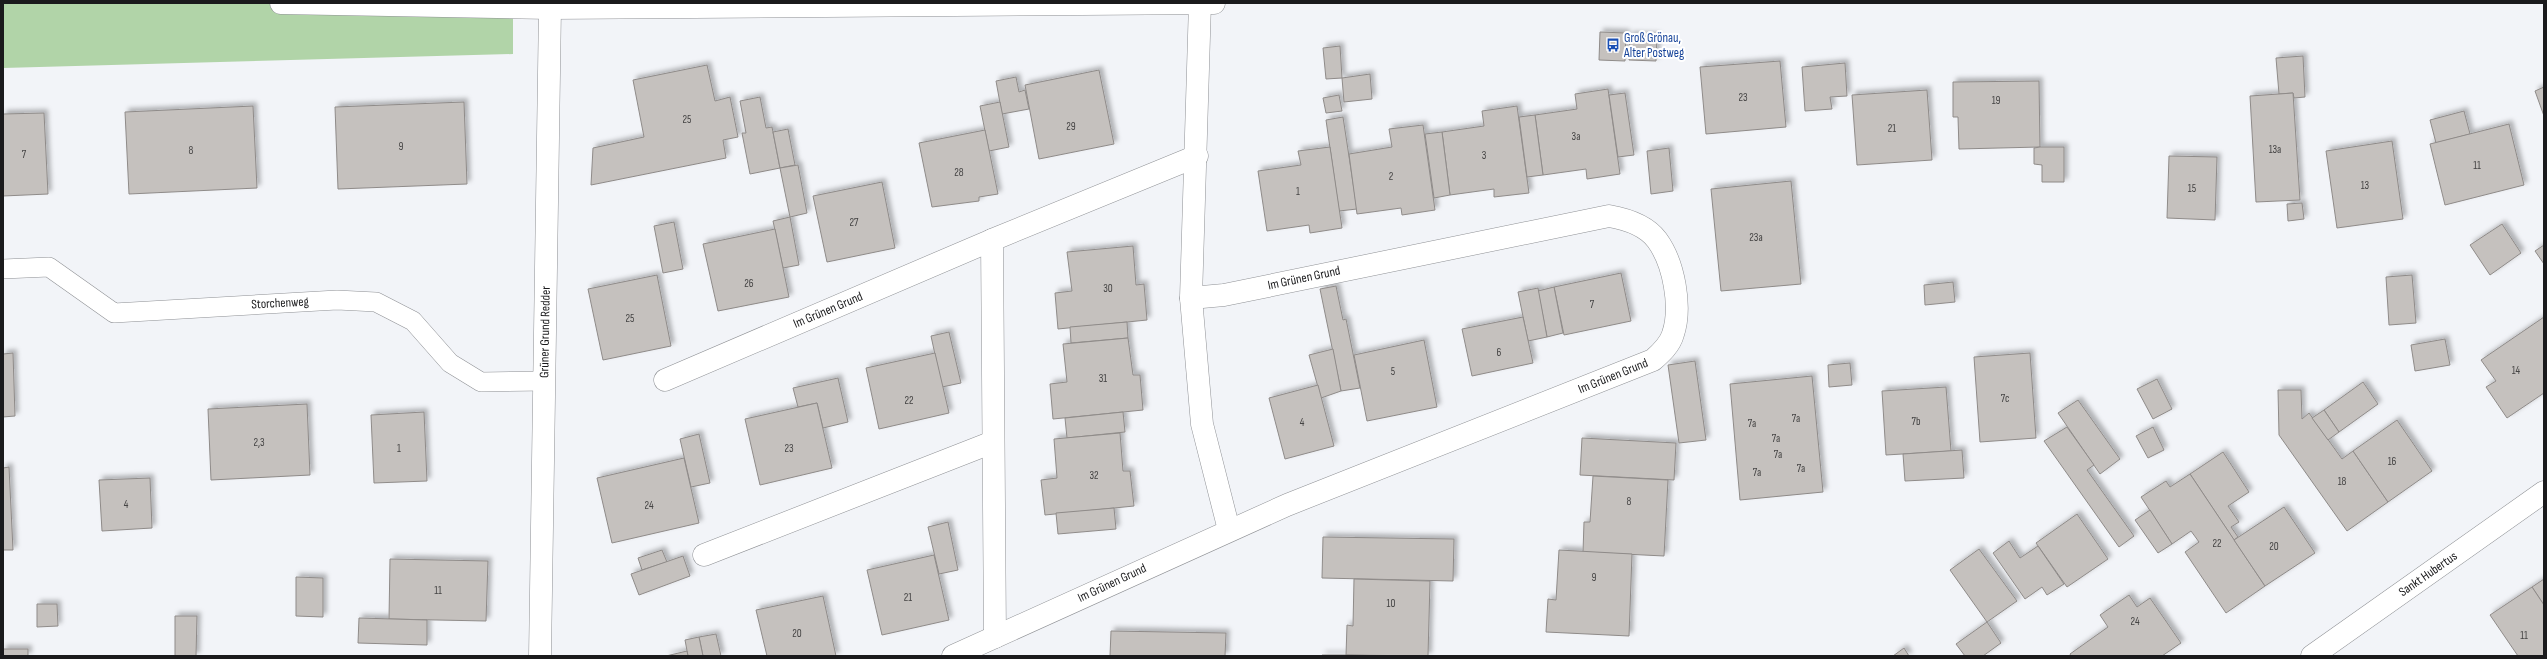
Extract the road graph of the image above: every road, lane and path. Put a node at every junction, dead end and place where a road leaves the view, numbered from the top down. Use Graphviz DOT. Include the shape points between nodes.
graph roads {
  1 [pos="281,3"];
  2 [pos="1200,3"];
  3 [pos="1214,3"];
  4 [pos="898,5"];
  5 [pos="550,8"];
  6 [pos="1197,156"];
  7 [pos="992,240"];
  8 [pos="3,268"];
  9 [pos="1191,298"];
  10 [pos="664,380"];
  11 [pos="544,382"];
  12 [pos="993,442"];
  13 [pos="2544,492"];
  14 [pos="1229,530"];
  15 [pos="704,555"];
  16 [pos="995,637"];
  17 [pos="540,656"];
  18 [pos="953,656"];
  19 [pos="2312,656"];
  1 -- 5 [label="street"];
  2 -- 3 [label="street"];
  2 -- 4 [label="street"];
  2 -- 6 [label="street"];
  4 -- 5 [label="street"];
  5 -- 11 [label="street, Grüner Grund Redder"];
  6 -- 7 [label="street, Im Grünen Grund"];
  6 -- 9 [label="street"];
  7 -- 10 [label="street, Im Grünen Grund"];
  7 -- 12 [label="street"];
  8 -- 11 [label="lane, Storchenweg" via="49,267 114,313 337,300 376,302 413,321 450,363 481,382"];
  9 -- 14 [label="street" via="1202,424"];
  9 -- 14 [label="street, Im Grünen Grund" via="1232,293 1609,216 1638,225 1657,239 1670,269 1674,287 1676,305 1673,334 1664,350 1653,360"];
  11 -- 17 [label="street, Grüner Grund Redder"];
  12 -- 15 [label="street"];
  12 -- 16 [label="street"];
  13 -- 19 [label="street, Sankt Hubertus"];
  14 -- 16 [label="street, Im Grünen Grund"];
  16 -- 18 [label="street, Im Grünen Grund"];
}
